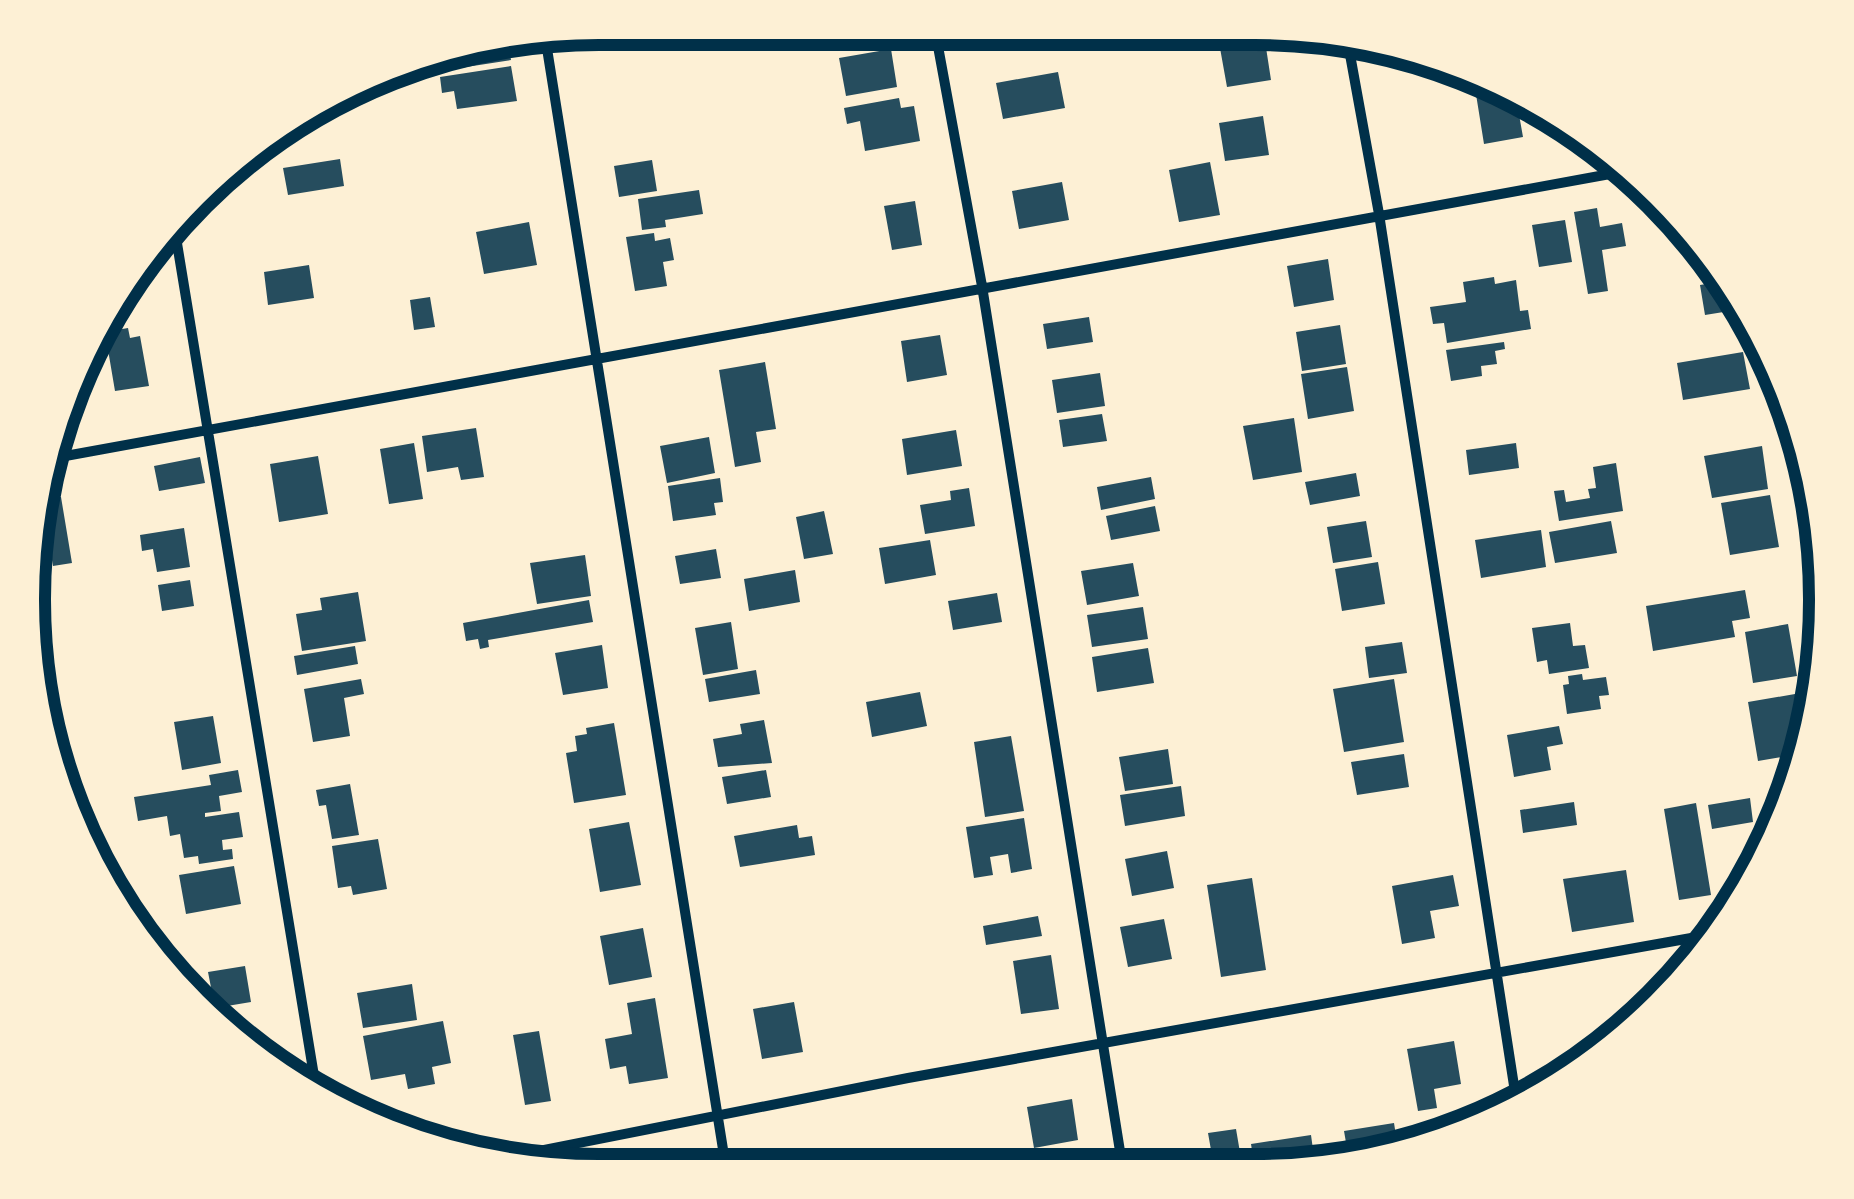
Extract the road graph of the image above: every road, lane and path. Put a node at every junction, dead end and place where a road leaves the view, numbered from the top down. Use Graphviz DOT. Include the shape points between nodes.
graph roads {
  1 [pos="938,45"];
  2 [pos="547,48"];
  3 [pos="1350,54"];
  4 [pos="1609,174"];
  5 [pos="1380,214"];
  6 [pos="177,241"];
  7 [pos="982,286"];
  8 [pos="596,356"];
  9 [pos="208,428"];
  10 [pos="64,456"];
  11 [pos="1692,939"];
  12 [pos="1495,975"];
  13 [pos="1102,1043"];
  14 [pos="314,1075"];
  15 [pos="1513,1090"];
  16 [pos="717,1115"];
  17 [pos="540,1150"];
  18 [pos="724,1154"];
  19 [pos="1120,1154"];
  1 -- 7 [label="street"];
  2 -- 8 [label="street"];
  3 -- 5 [label="street"];
  4 -- 5 [label="street"];
  5 -- 7 [label="street"];
  5 -- 12 [label="street"];
  6 -- 9 [label="street"];
  7 -- 8 [label="street"];
  7 -- 13 [label="street"];
  8 -- 9 [label="street"];
  8 -- 16 [label="street"];
  9 -- 10 [label="street"];
  9 -- 14 [label="street"];
  11 -- 12 [label="street"];
  12 -- 13 [label="street"];
  12 -- 15 [label="street"];
  13 -- 16 [label="street"];
  13 -- 19 [label="street"];
  16 -- 17 [label="street"];
  16 -- 18 [label="street"];
}
